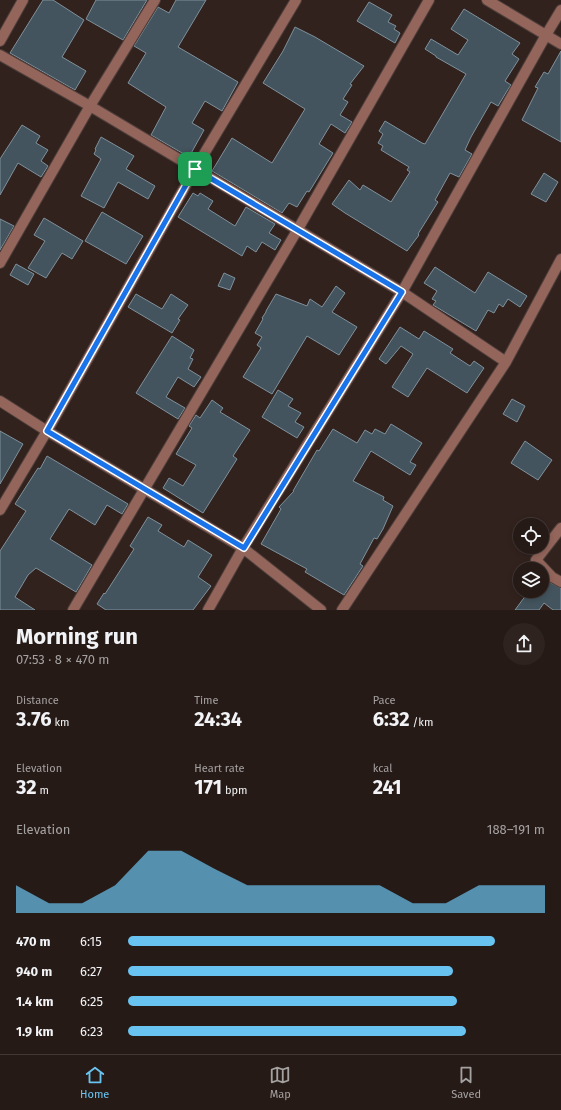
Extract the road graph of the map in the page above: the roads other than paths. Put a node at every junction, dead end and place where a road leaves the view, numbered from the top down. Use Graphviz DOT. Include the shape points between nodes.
graph roads {
  1 [pos="23,0"];
  2 [pos="154,0"];
  3 [pos="296,0"];
  4 [pos="429,0"];
  5 [pos="487,0"];
  6 [pos="561,10"];
  7 [pos="546,35"];
  8 [pos="0,40"];
  9 [pos="561,44"];
  10 [pos="0,55"];
  11 [pos="90,106"];
  12 [pos="195,169"];
  13 [pos="298,229"];
  14 [pos="561,259"];
  15 [pos="0,263"];
  16 [pos="402,292"];
  17 [pos="506,362"];
  18 [pos="0,401"];
  19 [pos="47,431"];
  20 [pos="144,489"];
  21 [pos="0,510"];
  22 [pos="561,528"];
  23 [pos="244,548"];
  24 [pos="561,582"];
  25 [pos="73,610"];
  26 [pos="208,610"];
  27 [pos="321,610"];
  28 [pos="342,610"];
  1 -- 8 [label="street"];
  2 -- 11 [label="street"];
  3 -- 12 [label="street"];
  4 -- 13 [label="street"];
  5 -- 7 [label="street"];
  6 -- 7 [label="street"];
  7 -- 9 [label="street"];
  7 -- 16 [label="street"];
  10 -- 11 [label="street"];
  11 -- 12 [label="street"];
  11 -- 15 [label="street"];
  12 -- 13 [label="street"];
  12 -- 19 [label="street"];
  13 -- 16 [label="street"];
  13 -- 20 [label="street"];
  14 -- 17 [label="street"];
  16 -- 17 [label="street"];
  16 -- 23 [label="street"];
  17 -- 28 [label="street"];
  18 -- 19 [label="street"];
  19 -- 20 [label="street"];
  19 -- 21 [label="street"];
  20 -- 23 [label="street"];
  20 -- 25 [label="street"];
  22 -- 24 [label="street" via="536,560 552,577"];
  23 -- 26 [label="street"];
  23 -- 27 [label="street"];
}
